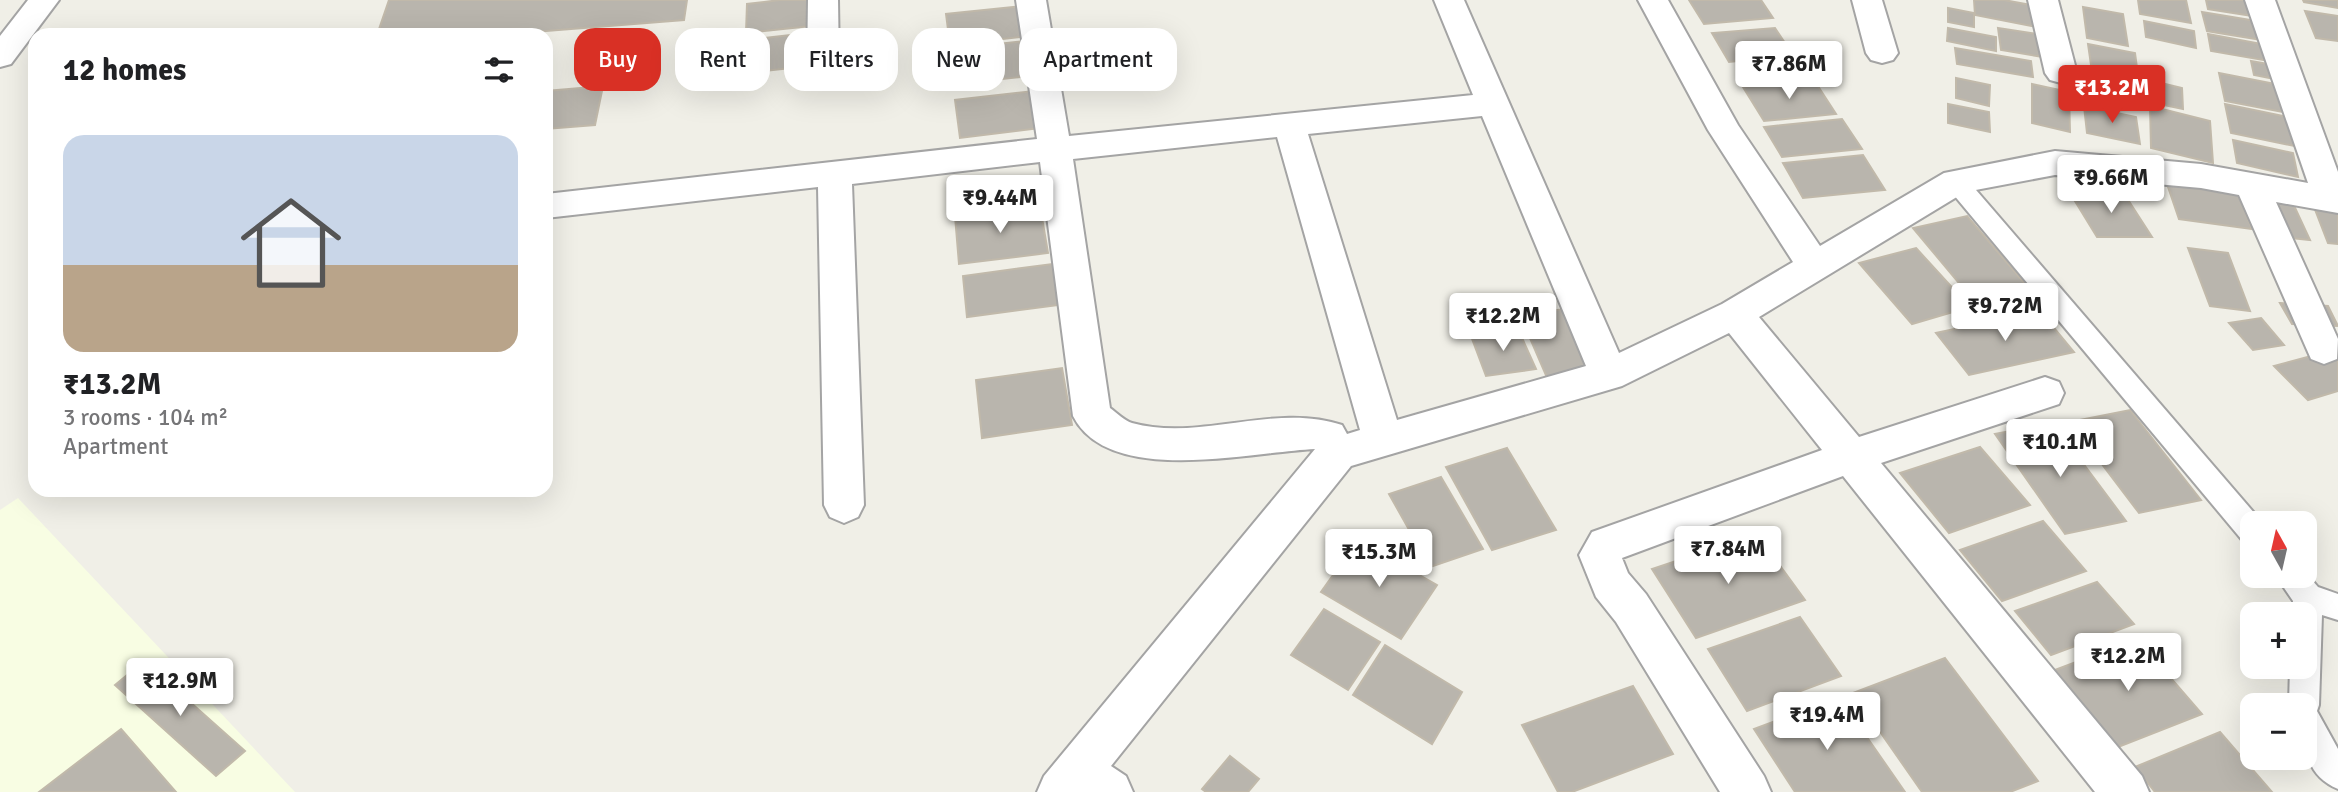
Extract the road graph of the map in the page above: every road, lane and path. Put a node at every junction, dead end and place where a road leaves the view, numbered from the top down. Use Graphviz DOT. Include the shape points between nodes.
graph roads {
  1 [pos="44,0"];
  2 [pos="823,0"];
  3 [pos="1031,0"];
  4 [pos="1449,0"];
  5 [pos="1653,0"];
  6 [pos="1867,0"];
  7 [pos="2043,0"];
  8 [pos="2260,0"];
  9 [pos="823,28"];
  10 [pos="1882,53"];
  11 [pos="0,57"];
  12 [pos="2061,73"];
  13 [pos="1491,104"];
  14 [pos="1289,124"];
  15 [pos="1055,149"];
  16 [pos="835,172"];
  17 [pos="1956,183"];
  18 [pos="2252,186"];
  19 [pos="2335,201"];
  20 [pos="553,205"];
  21 [pos="1816,268"];
  22 [pos="1735,314"];
  23 [pos="2324,349"];
  24 [pos="1609,375"];
  25 [pos="2045,393"];
  26 [pos="1383,440"];
  27 [pos="1338,453"];
  28 [pos="1851,456"];
  29 [pos="844,505"];
  30 [pos="2240,517"];
  31 [pos="2299,588"];
  32 [pos="2303,588"];
  33 [pos="2338,607"];
  34 [pos="2303,693"];
  35 [pos="2317,743"];
  36 [pos="2338,774"];
  37 [pos="1083,785"];
  38 [pos="1747,792"];
  39 [pos="2125,792"];
  1 -- 11 [label="street"];
  2 -- 9 [label="street"];
  3 -- 15 [label="street"];
  4 -- 13 [label="street"];
  5 -- 21 [label="street" via="1724,130"];
  6 -- 10 [label="street"];
  7 -- 12 [label="street"];
  8 -- 19 [label="street"];
  13 -- 14 [label="street"];
  13 -- 24 [label="street"];
  14 -- 15 [label="street"];
  14 -- 26 [label="street"];
  15 -- 16 [label="street"];
  15 -- 27 [label="street" via="1092,416 1121,438 1168,444 1314,433 1328,437"];
  16 -- 20 [label="street"];
  16 -- 29 [label="street"];
  17 -- 18 [label="street" via="2055,163 2201,176"];
  17 -- 21 [label="street"];
  17 -- 30 [label="lane"];
  18 -- 19 [label="street"];
  18 -- 23 [label="street"];
  21 -- 22 [label="street"];
  22 -- 24 [label="street"];
  22 -- 28 [label="street"];
  24 -- 26 [label="street"];
  25 -- 28 [label="street"];
  26 -- 27 [label="street"];
  27 -- 37 [label="street"];
  28 -- 38 [label="street" via="1628,536 1607,545 1600,555 1611,584 1631,608"];
  28 -- 39 [label="street"];
  31 -- 34 [label="lane"];
  32 -- 33 [label="lane"];
  35 -- 36 [label="lane"];
}
